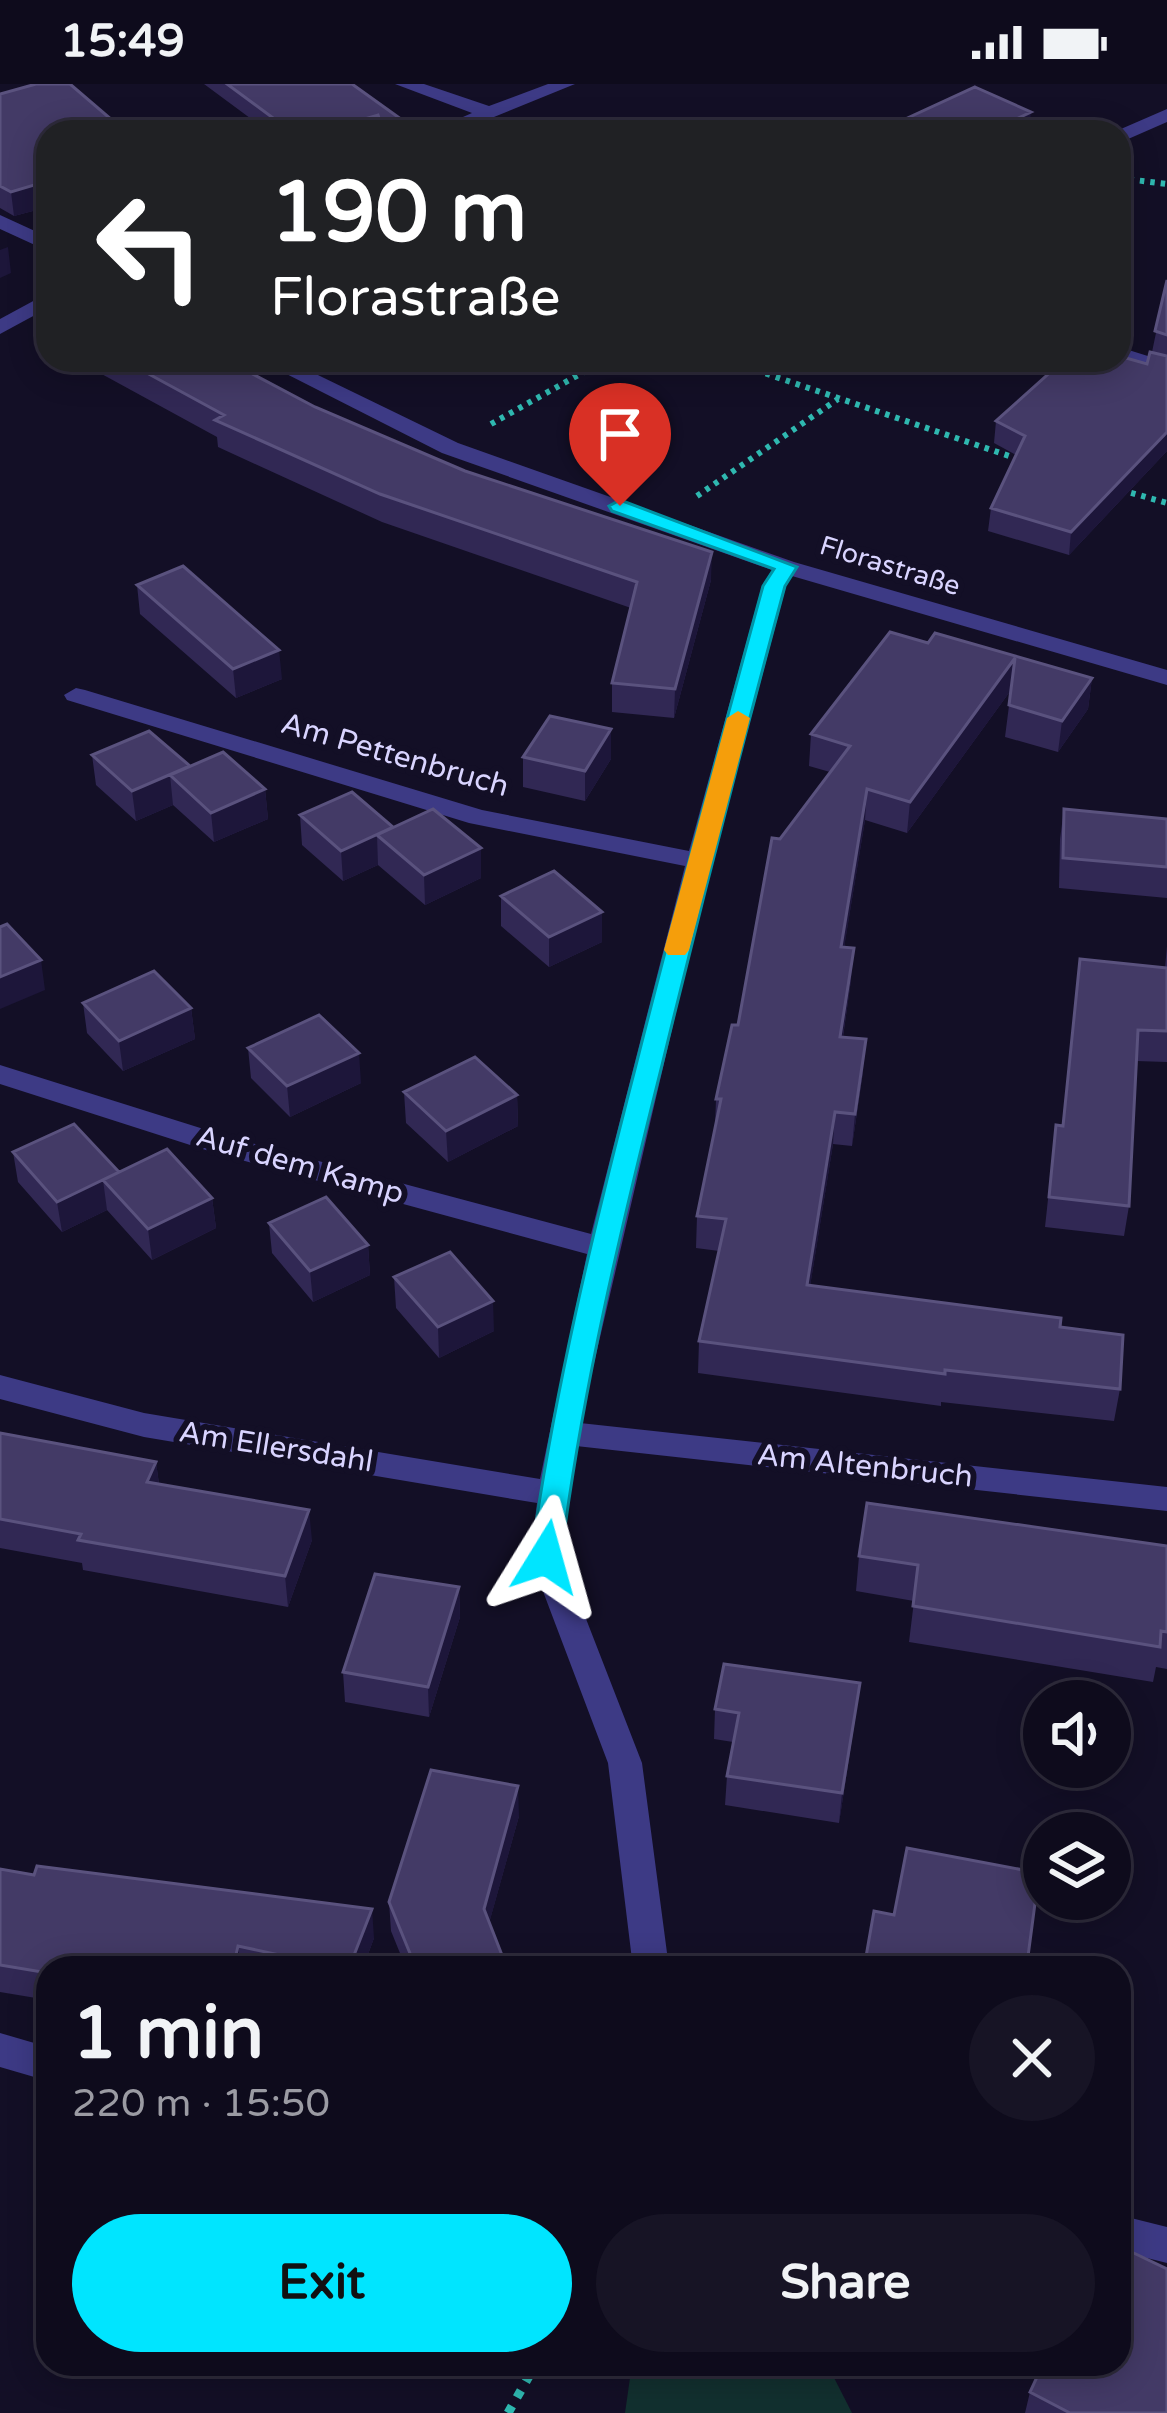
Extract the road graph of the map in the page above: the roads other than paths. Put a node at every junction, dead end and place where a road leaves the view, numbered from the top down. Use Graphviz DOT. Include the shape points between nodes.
graph roads {
  1 [pos="404,84"];
  2 [pos="565,84"];
  3 [pos="488,112"];
  4 [pos="1167,115"];
  5 [pos="468,120"];
  6 [pos="1131,132"];
  7 [pos="0,221"];
  8 [pos="36,239"];
  9 [pos="36,306"];
  10 [pos="0,328"];
  11 [pos="1131,357"];
  12 [pos="1167,369"];
  13 [pos="295,372"];
  14 [pos="786,567"];
  15 [pos="1167,678"];
  16 [pos="76,694"];
  17 [pos="700,861"];
  18 [pos="0,1074"];
  19 [pos="603,1248"];
  20 [pos="0,1387"];
  21 [pos="562,1433"];
  22 [pos="554,1494"];
  23 [pos="1167,1499"];
  24 [pos="649,1956"];
  25 [pos="0,2050"];
  26 [pos="36,2060"];
  27 [pos="1131,2237"];
  28 [pos="1167,2245"];
  1 -- 3 [label="street"];
  2 -- 3 [label="street"];
  3 -- 5 [label="street"];
  4 -- 6 [label="street"];
  7 -- 8 [label="street"];
  9 -- 10 [label="street"];
  11 -- 12 [label="street"];
  13 -- 14 [label="street, Florastraße" via="450,448"];
  14 -- 15 [label="street, Florastraße"];
  14 -- 17 [label="street" via="774,586"];
  16 -- 17 [label="street, Am Pettenbruch" via="478,817"];
  17 -- 19 [label="street"];
  18 -- 19 [label="street, Auf dem Kamp" via="222,1145"];
  19 -- 21 [label="street"];
  20 -- 22 [label="street, Am Ellersdahl" via="144,1425"];
  21 -- 22 [label="street"];
  21 -- 23 [label="street, Am Altenbruch"];
  22 -- 24 [label="street" via="546,1557 625,1763"];
  25 -- 26 [label="street"];
  27 -- 28 [label="street"];
}
